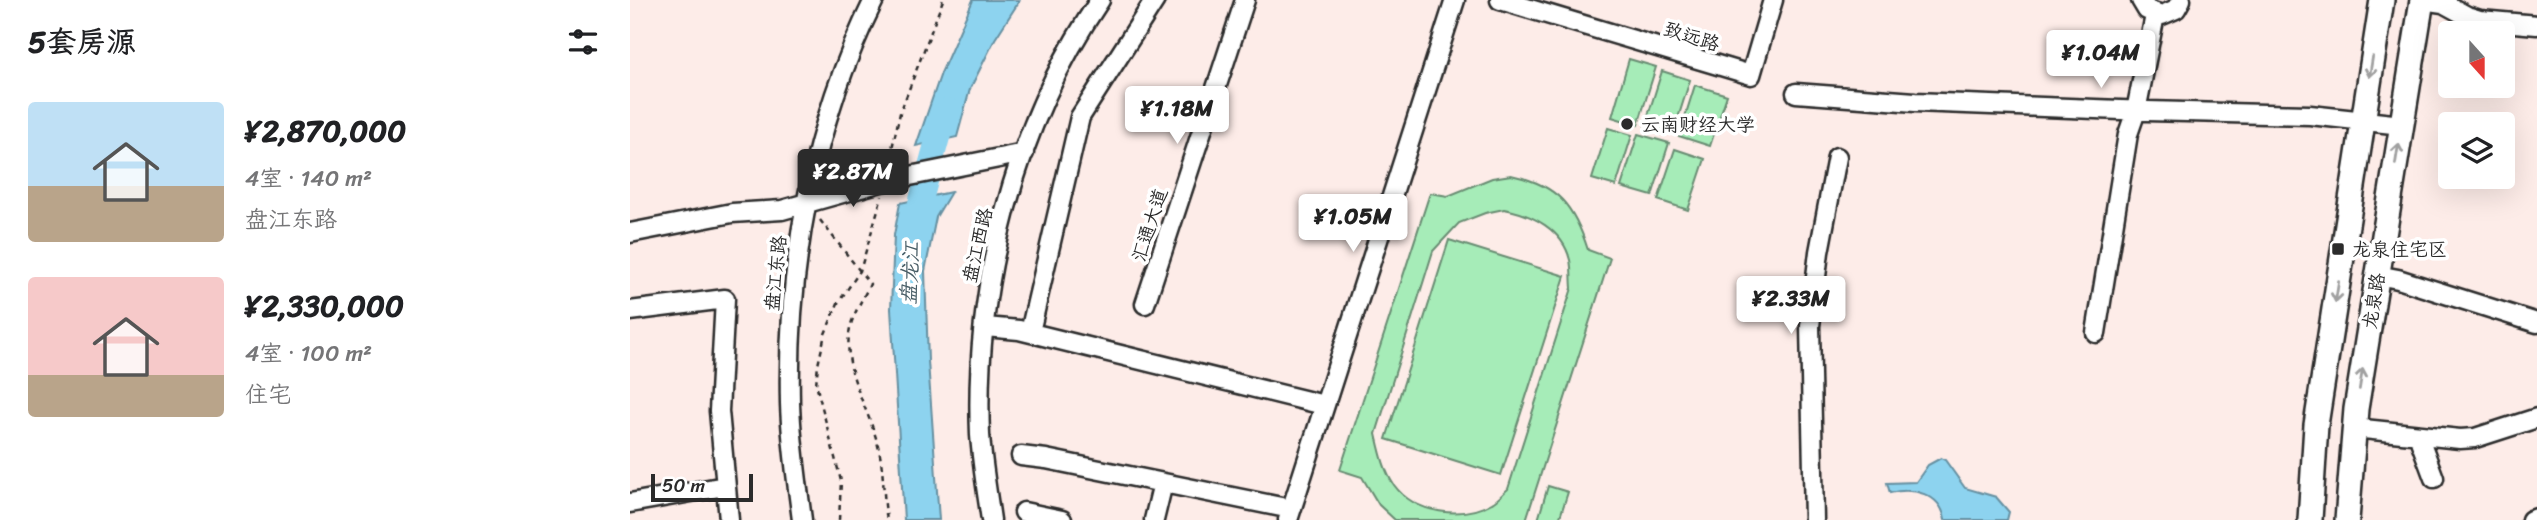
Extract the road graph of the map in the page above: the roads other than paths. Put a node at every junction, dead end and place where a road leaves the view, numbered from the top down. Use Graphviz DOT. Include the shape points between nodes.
graph roads {
  1 [pos="874,0"];
  2 [pos="1100,0"];
  3 [pos="1155,0"];
  4 [pos="1245,0"];
  5 [pos="1455,0"];
  6 [pos="1500,0"];
  7 [pos="1773,0"];
  8 [pos="2141,0"];
  9 [pos="2181,0"];
  10 [pos="2382,0"];
  11 [pos="2422,0"];
  12 [pos="2155,15"];
  13 [pos="2537,25"];
  14 [pos="1796,93"];
  15 [pos="2136,111"];
  16 [pos="2362,120"];
  17 [pos="2402,125"];
  18 [pos="1024,153"];
  19 [pos="1837,157"];
  20 [pos="807,204"];
  21 [pos="630,233"];
  22 [pos="2377,275"];
  23 [pos="1145,304"];
  24 [pos="630,311"];
  25 [pos="2537,323"];
  26 [pos="985,327"];
  27 [pos="1030,332"];
  28 [pos="2096,333"];
  29 [pos="1324,405"];
  30 [pos="2537,418"];
  31 [pos="2354,428"];
  32 [pos="2418,435"];
  33 [pos="1021,456"];
  34 [pos="2434,478"];
  35 [pos="1163,483"];
  36 [pos="725,486"];
  37 [pos="630,503"];
  38 [pos="1024,512"];
  39 [pos="1289,514"];
  40 [pos="2537,517"];
  41 [pos="729,520"];
  42 [pos="802,520"];
  43 [pos="991,520"];
  44 [pos="1062,520"];
  45 [pos="1154,520"];
  46 [pos="1814,520"];
  47 [pos="2310,520"];
  48 [pos="2347,520"];
  49 [pos="2530,520"];
  1 -- 20 [label="street, 盘江东路" via="825,122"];
  2 -- 18 [label="street, 盘江西路" via="1063,61"];
  3 -- 27 [label="street" via="1080,117"];
  4 -- 23 [label="street, 汇通大道"];
  5 -- 29 [label="street"];
  6 -- 7 [label="street, 致远路" via="1751,75"];
  8 -- 12 [label="street"];
  9 -- 12 [label="street" via="2171,13"];
  10 -- 16 [label="main road, 龙泉路, one-way"];
  11 -- 13 [label="street" via="2443,3 2480,20"];
  11 -- 17 [label="main road, 龙泉路"];
  12 -- 15 [label="street"];
  14 -- 15 [label="street"];
  15 -- 16 [label="street"];
  15 -- 28 [label="street" via="2125,151"];
  16 -- 17 [label="street"];
  16 -- 47 [label="main road, 龙泉路, one-way" via="2316,425"];
  22 -- 17 [label="main road, 龙泉路, one-way"];
  18 -- 20 [label="street" via="887,180"];
  18 -- 26 [label="street, 盘江西路" via="990,281"];
  19 -- 46 [label="street" via="1810,326"];
  20 -- 21 [label="street"];
  20 -- 42 [label="street, 盘江东路" via="793,279 790,335 790,406"];
  22 -- 25 [label="street"];
  31 -- 22 [label="main road, 龙泉路, one-way"];
  24 -- 36 [label="street" via="725,299 719,411"];
  26 -- 27 [label="street"];
  26 -- 43 [label="street, 盘江西路" via="981,437"];
  27 -- 29 [label="street"];
  29 -- 39 [label="street"];
  30 -- 32 [label="street" via="2475,438"];
  31 -- 32 [label="street"];
  31 -- 48 [label="main road, 龙泉路"];
  32 -- 34 [label="street"];
  33 -- 35 [label="street"];
  35 -- 39 [label="street"];
  35 -- 45 [label="street"];
  36 -- 37 [label="street"];
  36 -- 41 [label="street"];
  38 -- 44 [label="street"];
  40 -- 49 [label="street"];
}
